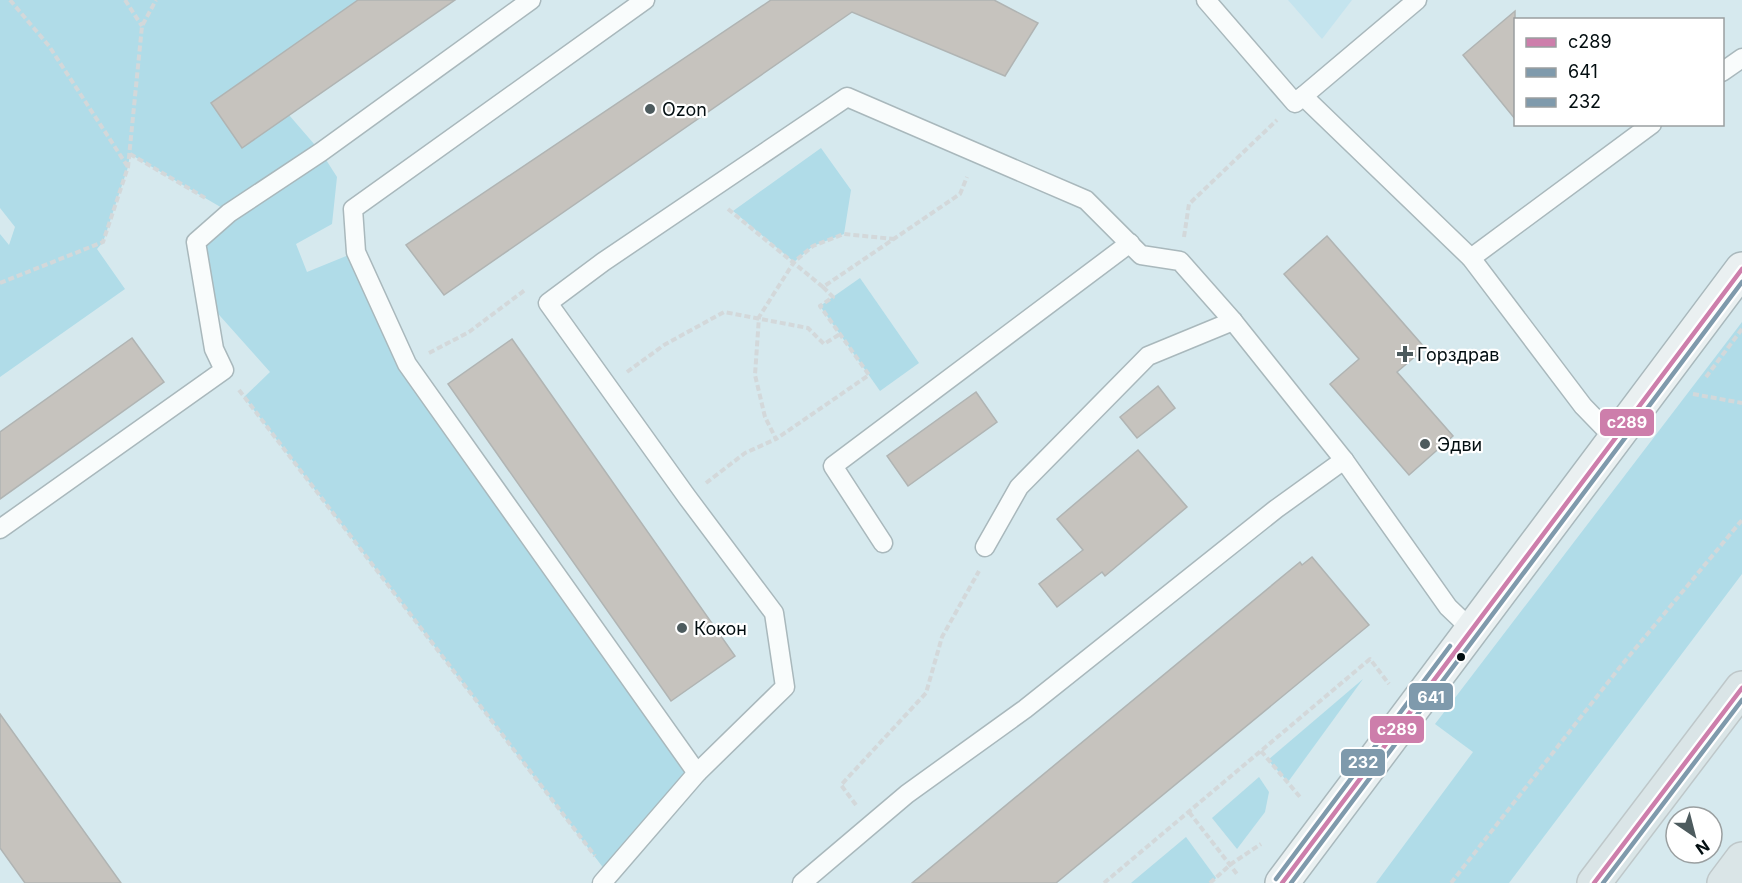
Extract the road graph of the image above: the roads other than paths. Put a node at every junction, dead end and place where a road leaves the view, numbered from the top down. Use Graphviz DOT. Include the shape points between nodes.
graph roads {
  1 [pos="531,0"];
  2 [pos="645,0"];
  3 [pos="1206,0"];
  4 [pos="1418,0"];
  5 [pos="1742,58"];
  6 [pos="1724,71"];
  7 [pos="1299,100"];
  8 [pos="1649,126"];
  9 [pos="1130,243"];
  10 [pos="1471,258"];
  11 [pos="1742,269"];
  12 [pos="1233,321"];
  13 [pos="1616,439"];
  14 [pos="1344,460"];
  15 [pos="0,529"];
  16 [pos="884,543"];
  17 [pos="986,547"];
  18 [pos="1471,629"];
  19 [pos="1742,687"];
  20 [pos="697,773"];
  21 [pos="1742,859"];
  22 [pos="605,878"];
  23 [pos="802,883"];
  24 [pos="1282,883"];
  25 [pos="1594,883"];
  26 [pos="1724,883"];
  1 -- 15 [label="lane" via="321,152 229,213 196,242 214,349 224,370"];
  2 -- 20 [label="lane" via="353,209 356,252 407,364"];
  3 -- 7 [label="lane"];
  4 -- 7 [label="lane"];
  5 -- 6 [label="lane"];
  7 -- 10 [label="lane"];
  8 -- 10 [label="lane"];
  9 -- 12 [label="lane" via="1141,255 1180,261"];
  9 -- 16 [label="lane" via="833,466"];
  9 -- 20 [label="lane" via="1086,200 847,97 548,303 774,613 785,687"];
  10 -- 13 [label="lane" via="1583,406"];
  11 -- 13 [label="street"];
  12 -- 14 [label="lane"];
  12 -- 17 [label="lane" via="1148,356 1019,486"];
  13 -- 18 [label="street"];
  14 -- 18 [label="lane" via="1448,606"];
  14 -- 23 [label="lane" via="1276,509 1025,708 907,794"];
  18 -- 24 [label="street"];
  19 -- 25 [label="main road"];
  20 -- 22 [label="lane"];
  21 -- 26 [label="main road"];
}
